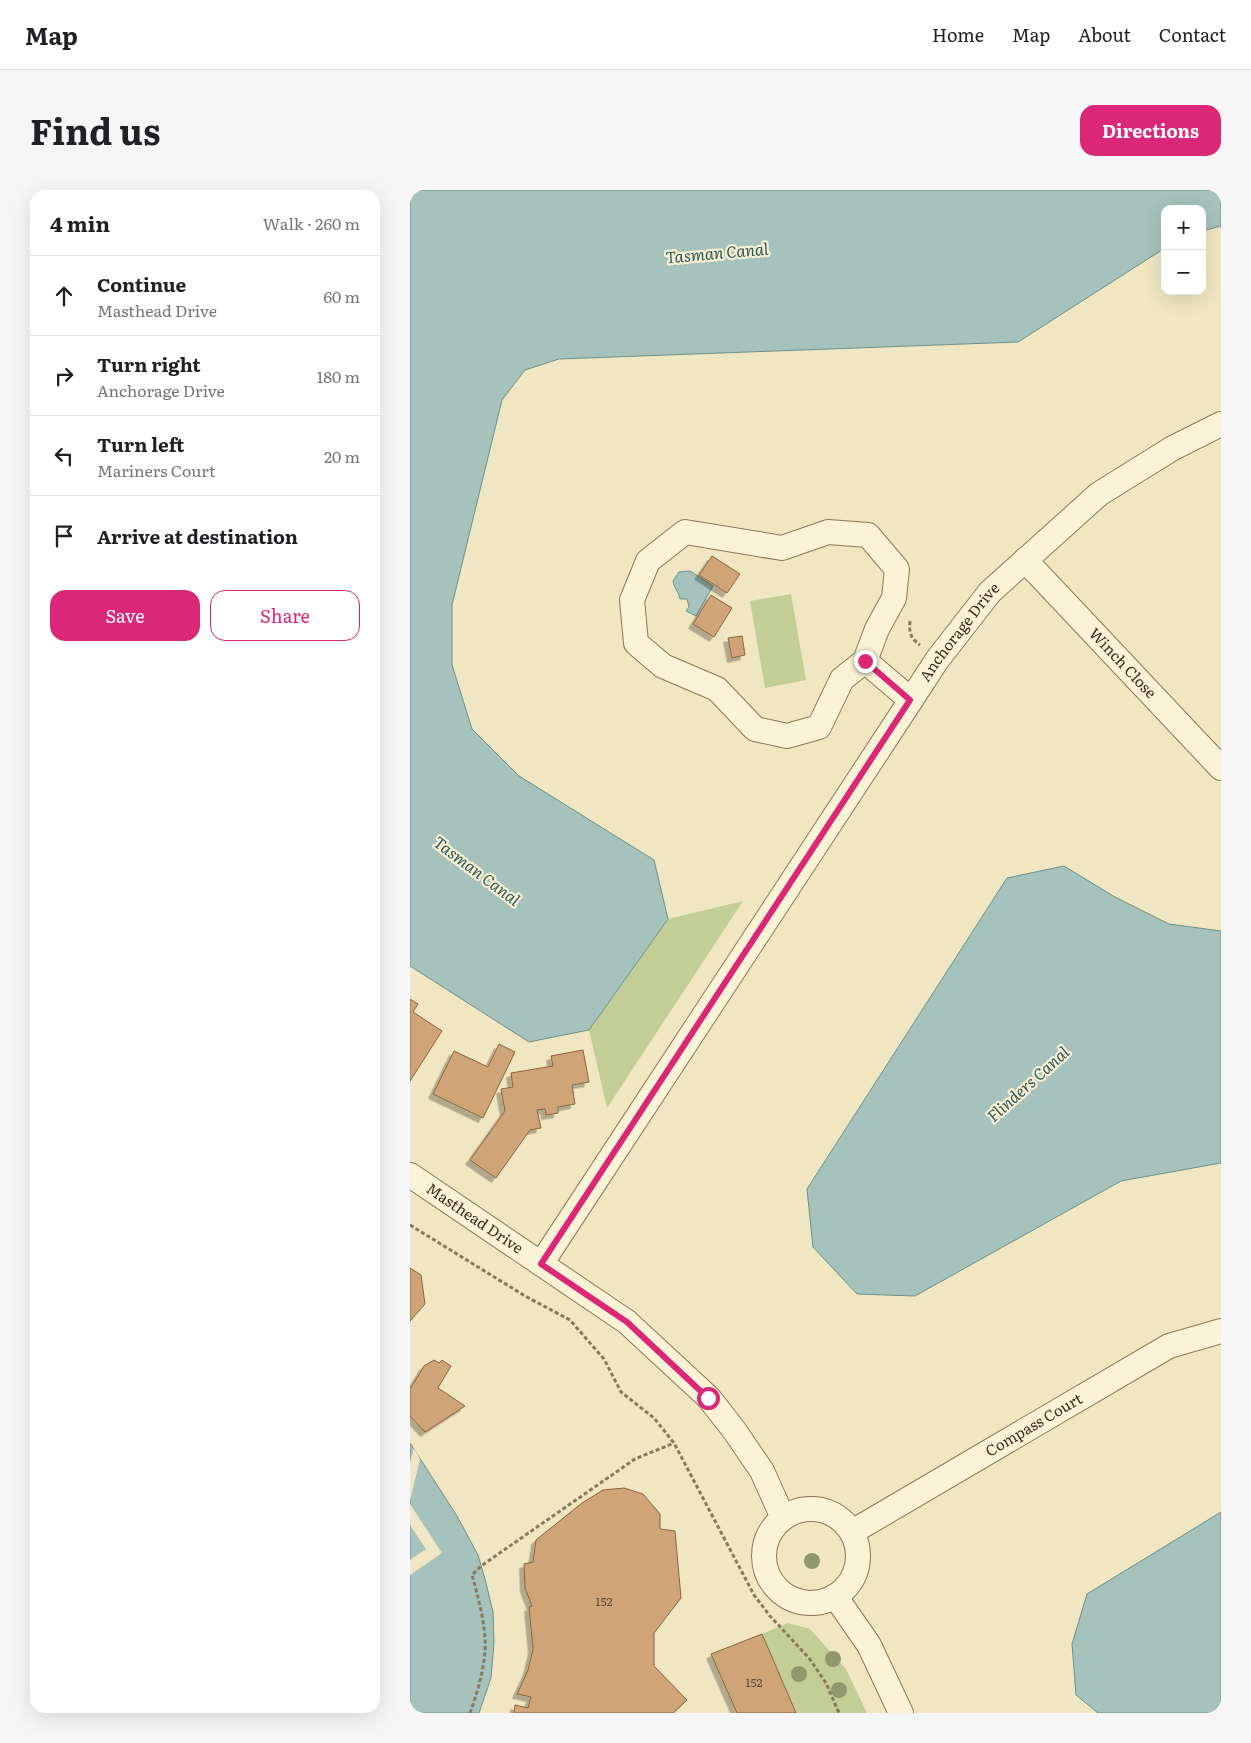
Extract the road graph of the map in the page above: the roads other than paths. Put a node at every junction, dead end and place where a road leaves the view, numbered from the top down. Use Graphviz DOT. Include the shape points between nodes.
graph roads {
  1 [pos="1221,424"];
  2 [pos="1025,560"];
  3 [pos="865,661"];
  4 [pos="910,700"];
  5 [pos="1221,768"];
  6 [pos="410,1175"];
  7 [pos="541,1264"];
  8 [pos="1221,1331"];
  9 [pos="783,1518"];
  10 [pos="852,1532"];
  11 [pos="835,1596"];
  12 [pos="901,1713"];
  1 -- 2 [label="street, Anchorage Drive" via="1173,448 1099,494"];
  2 -- 4 [label="street, Anchorage Drive" via="990,592"];
  2 -- 5 [label="street, Winch Close"];
  3 -- 3 [label="street" via="842,679 819,727 787,736 754,729 717,689 663,666 636,643 632,600 648,561 685,532 782,548 828,532 868,535 897,570 894,598"];
  3 -- 4 [label="street"];
  4 -- 7 [label="street, Anchorage Drive"];
  6 -- 7 [label="street, Masthead Drive"];
  7 -- 9 [label="street, Masthead Drive" via="627,1322 708,1398 762,1471"];
  8 -- 10 [label="street, Compass Court" via="1169,1346"];
  9 -- 10 [label="street" via="798,1511 828,1512"];
  9 -- 11 [label="street" via="773,1528 764,1554 770,1581 793,1600 821,1602"];
  10 -- 11 [label="street" via="858,1560 854,1575"];
  11 -- 12 [label="street" via="869,1645"];
}
